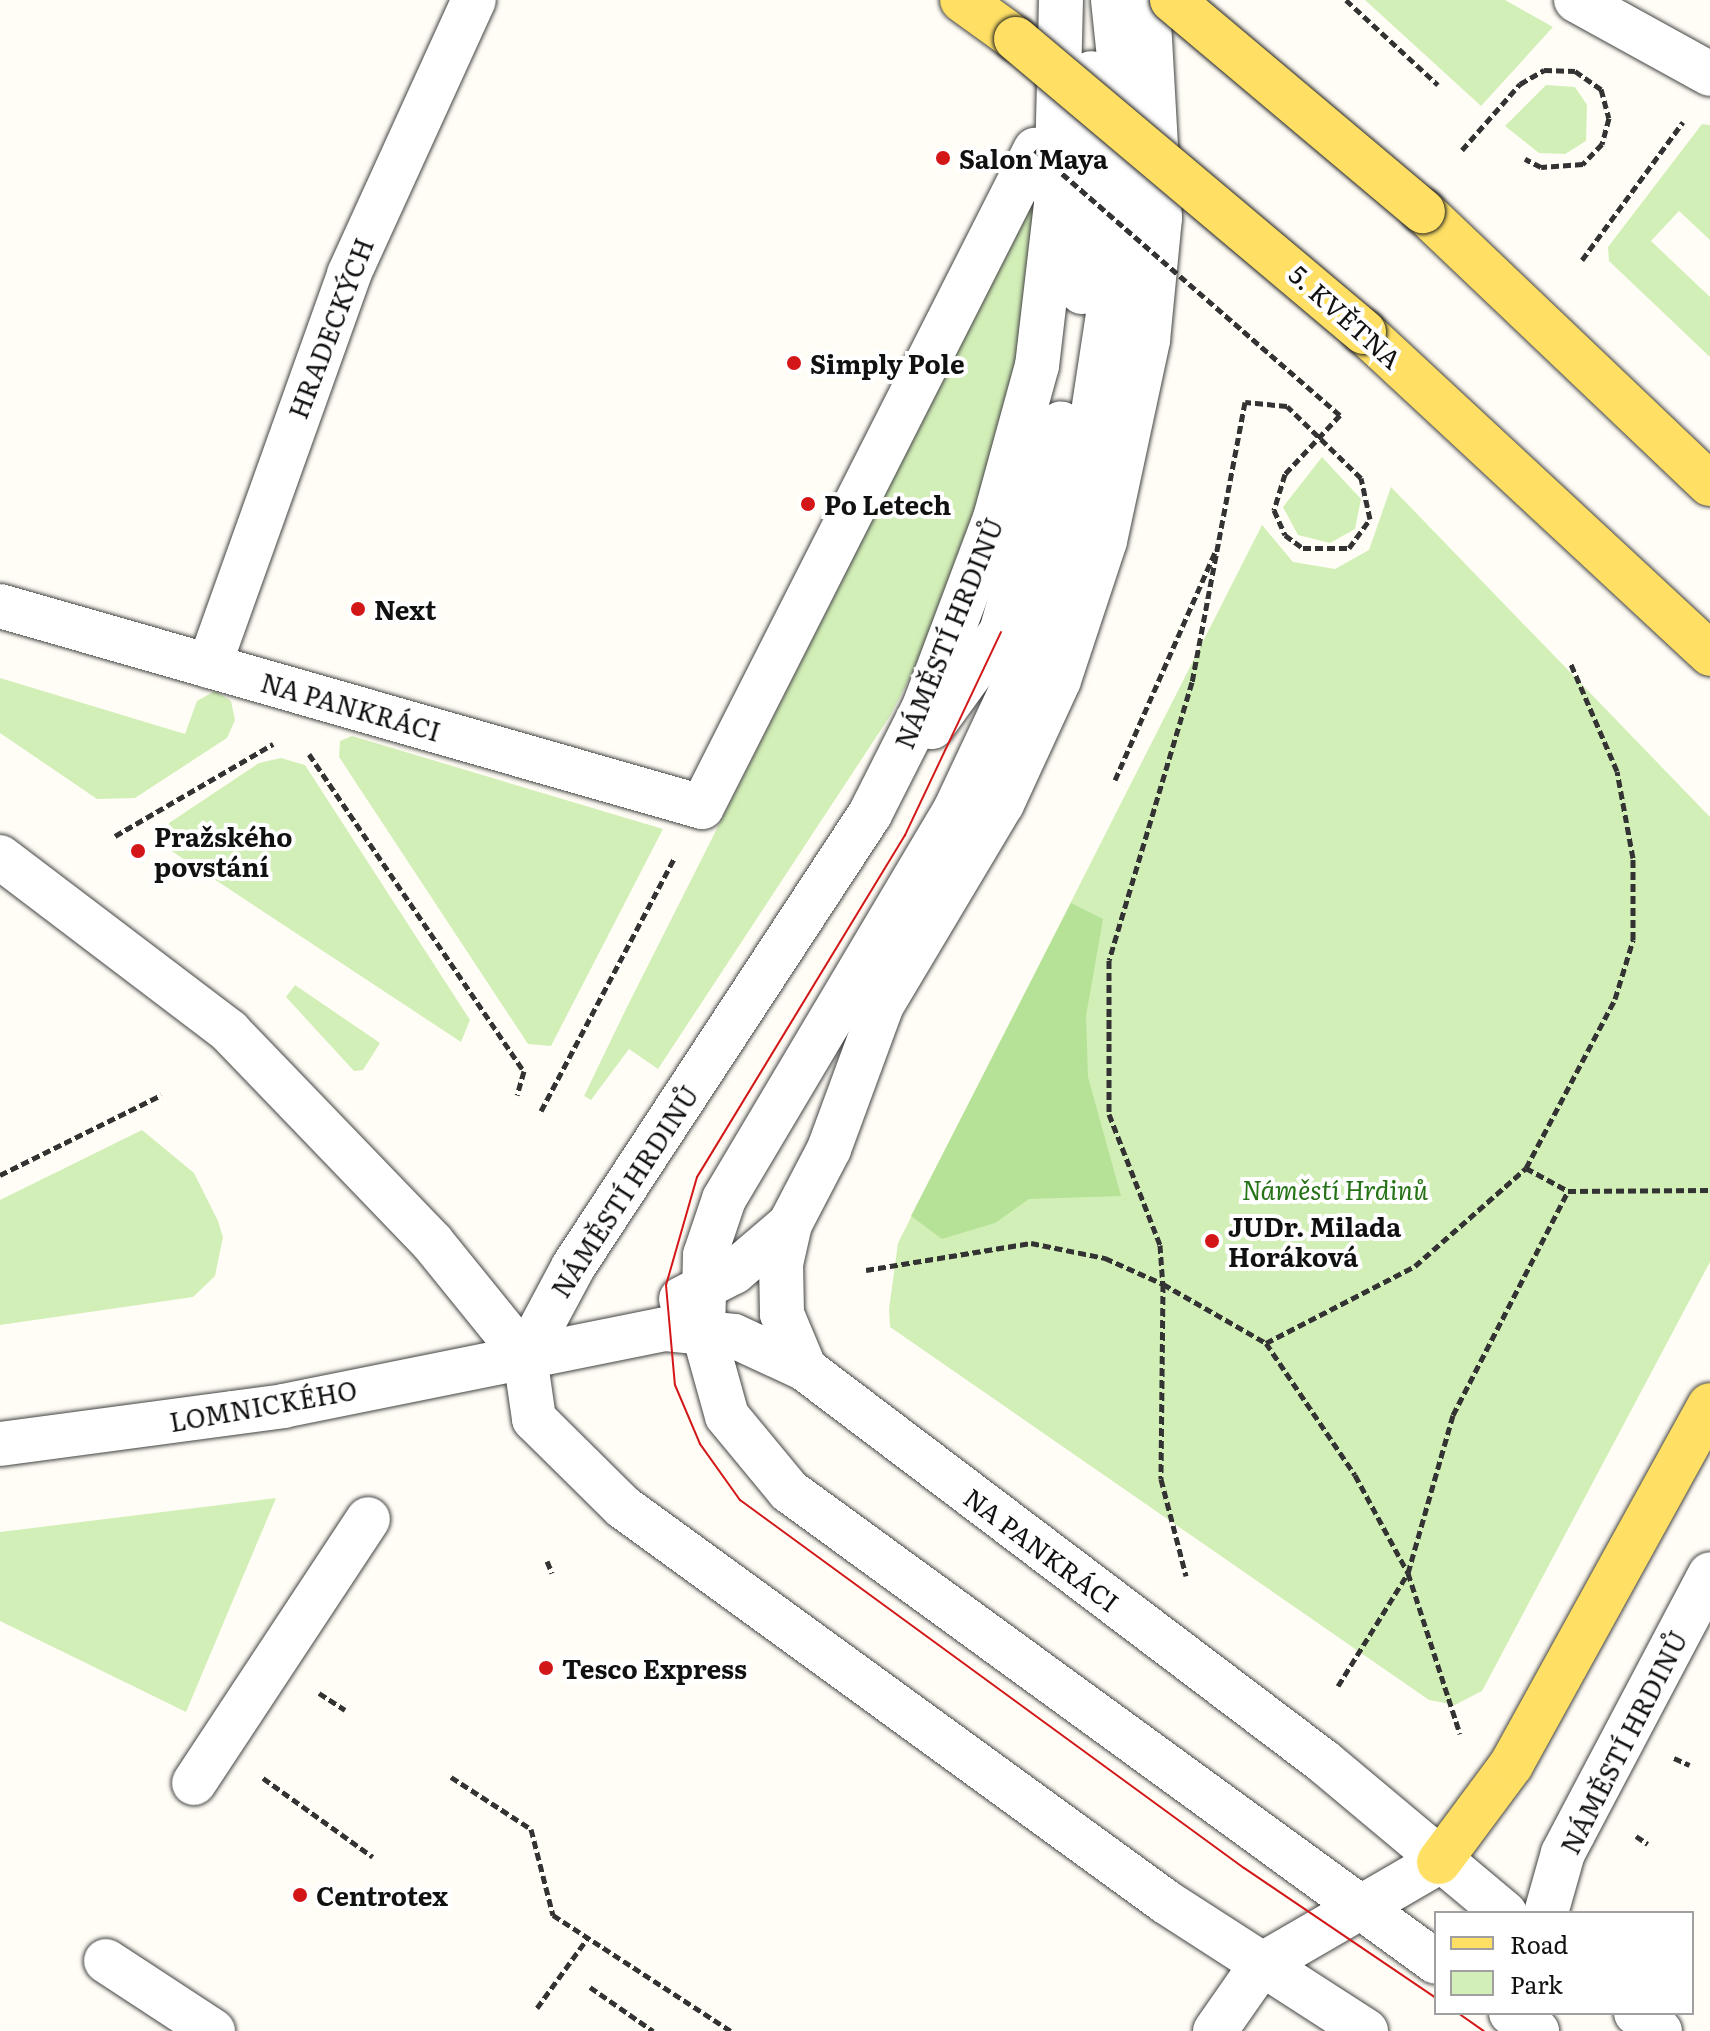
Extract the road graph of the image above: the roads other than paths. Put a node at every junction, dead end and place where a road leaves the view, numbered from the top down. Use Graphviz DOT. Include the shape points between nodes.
graph roads {
  1 [pos="474,0"];
  2 [pos="962,0"];
  3 [pos="1061,0"];
  4 [pos="1086,0"];
  5 [pos="1113,0"];
  6 [pos="1148,0"];
  7 [pos="1163,0"];
  8 [pos="1172,0"];
  9 [pos="1576,0"];
  10 [pos="1156,55"];
  11 [pos="1710,74"];
  12 [pos="1035,150"];
  13 [pos="1091,425"];
  14 [pos="1710,484"];
  15 [pos="1105,541"];
  16 [pos="1648,596"];
  17 [pos="0,606"];
  18 [pos="1710,654"];
  19 [pos="209,666"];
  20 [pos="1710,681"];
  21 [pos="870,814"];
  22 [pos="0,857"];
  23 [pos="790,1224"];
  24 [pos="703,1310"];
  25 [pos="525,1357"];
  26 [pos="805,1369"];
  27 [pos="1710,1405"];
  28 [pos="0,1444"];
  29 [pos="368,1519"];
  30 [pos="1710,1574"];
  31 [pos="194,1783"];
  32 [pos="1439,1862"];
  33 [pos="1361,1911"];
  34 [pos="1502,1911"];
  35 [pos="1547,1911"];
  36 [pos="106,1961"];
  37 [pos="1434,1961"];
  38 [pos="1261,1965"];
  39 [pos="1639,2015"];
  40 [pos="213,2031"];
  41 [pos="1215,2031"];
  42 [pos="1366,2031"];
  43 [pos="1660,2031"];
  1 -- 19 [label="street, HRADECKÝCH" via="349,274"];
  2 -- 16 [label="main road, 5. KVĚTNA, bridge" via="1016,39 1364,332"];
  3 -- 21 [label="street, NÁMĚSTÍ HRDINŮ" via="1056,204 1037,366 964,600 924,707"];
  4 -- 21 [label="street" via="1094,111 1085,257 1068,393 1033,535 1001,632"];
  5 -- 13 [label="street" via="1126,124 1113,289"];
  6 -- 10 [label="street"];
  7 -- 10 [label="street"];
  8 -- 14 [label="main road, bridge" via="1423,211"];
  9 -- 11 [label="street"];
  10 -- 15 [label="street" via="1160,218 1148,340"];
  12 -- 19 [label="street, NA PANKRÁCI" via="702,807"];
  13 -- 15 [label="street"];
  13 -- 24 [label="street" via="1053,574 998,723 926,863 724,1199 705,1255"];
  15 -- 23 [label="street" via="1059,680 1002,804 882,1005 829,1149"];
  16 -- 18 [label="main road, 5. KVĚTNA"];
  16 -- 20 [label="main road"];
  17 -- 19 [label="street, NA PANKRÁCI"];
  21 -- 25 [label="street, NÁMĚSTÍ HRDINŮ" via="573,1267"];
  22 -- 25 [label="street" via="229,1031 432,1242"];
  23 -- 24 [label="street, LOMNICKÉHO"];
  23 -- 26 [label="street" via="781,1264 782,1314"];
  24 -- 25 [label="street, LOMNICKÉHO"];
  24 -- 26 [label="street, NA PANKRÁCI"];
  24 -- 33 [label="street" via="727,1416 789,1491"];
  25 -- 28 [label="street, LOMNICKÉHO" via="283,1406"];
  25 -- 38 [label="street" via="534,1419 623,1507"];
  26 -- 32 [label="street, NA PANKRÁCI" via="1323,1761"];
  27 -- 32 [label="main road" via="1511,1765"];
  29 -- 31 [label="street"];
  30 -- 35 [label="street, NÁMĚSTÍ HRDINŮ" via="1563,1853"];
  32 -- 33 [label="street"];
  32 -- 34 [label="street, NA PANKRÁCI"];
  33 -- 37 [label="street"];
  33 -- 38 [label="street"];
  36 -- 40 [label="street"];
  38 -- 41 [label="street"];
  38 -- 42 [label="street"];
  39 -- 43 [label="street"];
}
